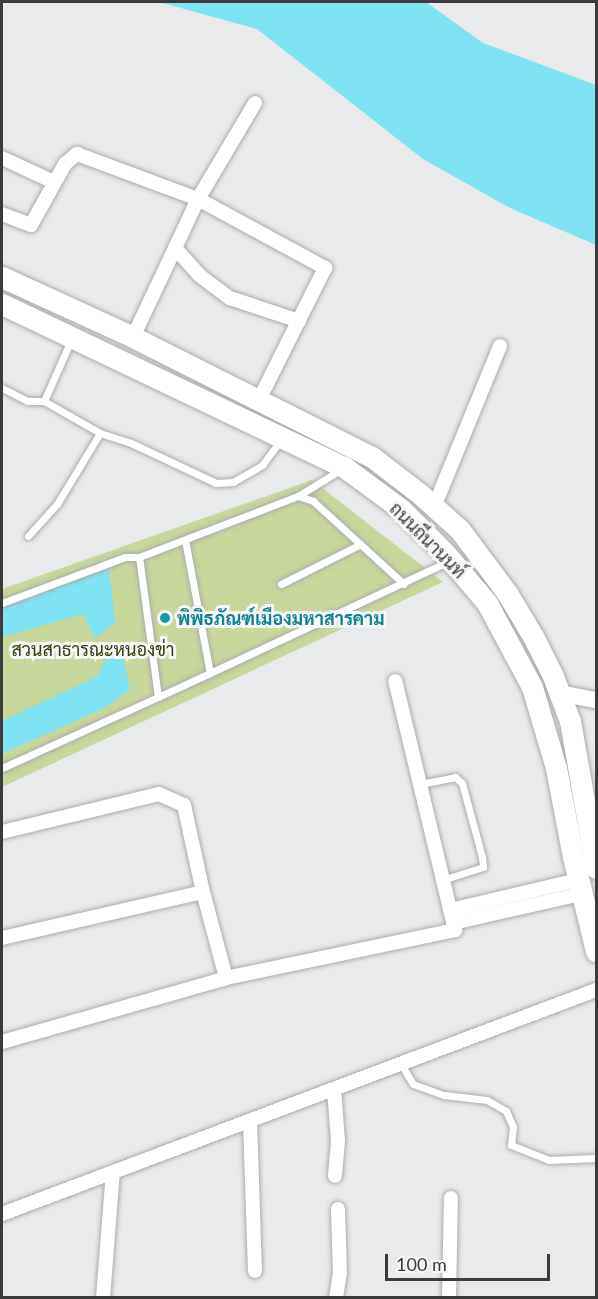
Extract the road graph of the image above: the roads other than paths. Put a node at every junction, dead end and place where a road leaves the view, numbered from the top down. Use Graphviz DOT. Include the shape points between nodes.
graph roads {
  1 [pos="255,103"];
  2 [pos="2,158"];
  3 [pos="54,182"];
  4 [pos="198,199"];
  5 [pos="2,214"];
  6 [pos="175,248"];
  7 [pos="2,277"];
  8 [pos="2,304"];
  9 [pos="299,321"];
  10 [pos="133,337"];
  11 [pos="72,338"];
  12 [pos="500,346"];
  13 [pos="2,388"];
  14 [pos="259,400"];
  15 [pos="44,401"];
  16 [pos="100,433"];
  17 [pos="283,438"];
  18 [pos="344,467"];
  19 [pos="297,496"];
  20 [pos="434,507"];
  21 [pos="28,536"];
  22 [pos="185,540"];
  23 [pos="361,544"];
  24 [pos="139,557"];
  25 [pos="451,560"];
  26 [pos="282,584"];
  27 [pos="404,584"];
  28 [pos="2,603"];
  29 [pos="210,673"];
  30 [pos="395,681"];
  31 [pos="559,693"];
  32 [pos="158,697"];
  33 [pos="597,700"];
  34 [pos="2,768"];
  35 [pos="420,784"];
  36 [pos="2,832"];
  37 [pos="573,857"];
  38 [pos="595,861"];
  39 [pos="442,880"];
  40 [pos="579,887"];
  41 [pos="203,892"];
  42 [pos="451,916"];
  43 [pos="2,938"];
  44 [pos="597,951"];
  45 [pos="226,978"];
  46 [pos="597,990"];
  47 [pos="2,1042"];
  48 [pos="401,1064"];
  49 [pos="334,1089"];
  50 [pos="250,1120"];
  51 [pos="597,1158"];
  52 [pos="113,1172"];
  53 [pos="335,1176"];
  54 [pos="451,1198"];
  55 [pos="338,1209"];
  56 [pos="2,1214"];
  57 [pos="255,1270"];
  58 [pos="103,1298"];
  59 [pos="336,1298"];
  60 [pos="449,1298"];
  1 -- 4 [label="street"];
  2 -- 3 [label="street"];
  3 -- 4 [label="street" via="77,154"];
  3 -- 5 [label="street" via="31,225"];
  4 -- 6 [label="street"];
  4 -- 9 [label="street" via="325,268"];
  6 -- 9 [label="street" via="199,275 230,298"];
  6 -- 10 [label="street"];
  7 -- 10 [label="main road, ถนนถีนานนท์"];
  8 -- 11 [label="main road, ถนนถีนานนท์"];
  9 -- 14 [label="street"];
  10 -- 14 [label="main road, ถนนถีนานนท์"];
  11 -- 15 [label="lane"];
  11 -- 17 [label="main road, ถนนถีนานนท์"];
  12 -- 20 [label="street"];
  13 -- 15 [label="lane" via="28,401"];
  14 -- 20 [label="main road, ถนนถีนานนท์" via="372,457"];
  15 -- 16 [label="lane"];
  16 -- 17 [label="lane" via="131,442 216,483 233,482 262,465"];
  16 -- 21 [label="lane" via="57,504"];
  17 -- 18 [label="main road, ถนนถีนานนท์"];
  18 -- 19 [label="lane"];
  18 -- 25 [label="main road, ถนนถีนานนท์" via="401,509"];
  19 -- 22 [label="lane"];
  19 -- 23 [label="lane" via="313,501"];
  20 -- 31 [label="main road, ถนนถีนานนท์" via="460,530 507,592"];
  22 -- 24 [label="lane"];
  22 -- 29 [label="lane"];
  23 -- 26 [label="lane"];
  23 -- 27 [label="lane"];
  24 -- 28 [label="lane" via="125,557"];
  24 -- 32 [label="lane"];
  25 -- 27 [label="lane"];
  25 -- 37 [label="main road, ถนนถีนานนท์" via="488,603 532,687 556,768"];
  27 -- 29 [label="lane"];
  29 -- 32 [label="lane"];
  30 -- 35 [label="street"];
  31 -- 33 [label="street"];
  31 -- 38 [label="main road, ถนนถีนานนท์" via="570,721"];
  32 -- 34 [label="lane"];
  35 -- 39 [label="street"];
  35 -- 39 [label="lane" via="455,777 462,783 482,857 483,867"];
  36 -- 41 [label="street" via="159,794 184,805"];
  37 -- 38 [label="main road"];
  37 -- 40 [label="main road, ถนนถีนานนท์"];
  39 -- 42 [label="street"];
  40 -- 42 [label="street"];
  40 -- 44 [label="main road, ถนนถีนานนท์"];
  41 -- 43 [label="street"];
  41 -- 45 [label="street"];
  42 -- 45 [label="street" via="455,930"];
  45 -- 47 [label="street"];
  46 -- 48 [label="street"];
  48 -- 49 [label="street"];
  48 -- 51 [label="lane" via="413,1084 444,1095 487,1100 506,1111 513,1127 511,1145 549,1160"];
  49 -- 50 [label="street"];
  49 -- 53 [label="street" via="338,1141"];
  50 -- 52 [label="street"];
  50 -- 57 [label="street"];
  52 -- 56 [label="street"];
  52 -- 58 [label="street"];
  54 -- 60 [label="street"];
  55 -- 59 [label="street" via="340,1273"];
}
